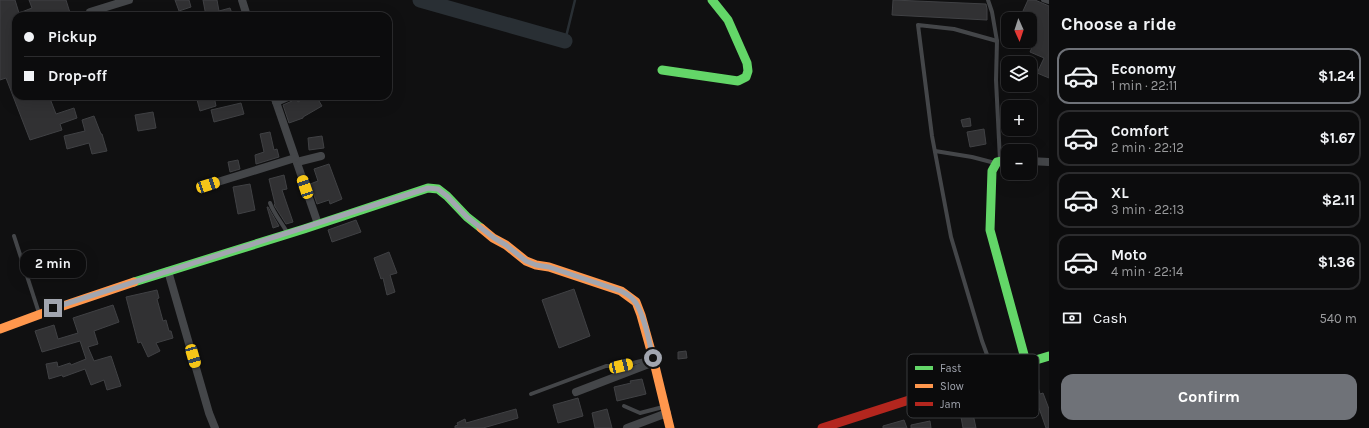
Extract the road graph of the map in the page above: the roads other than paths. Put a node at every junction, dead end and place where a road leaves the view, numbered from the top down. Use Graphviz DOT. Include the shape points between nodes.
graph roads {
  1 [pos="129,0"];
  2 [pos="242,0"];
  3 [pos="712,0"];
  4 [pos="988,0"];
  5 [pos="1043,0"];
  6 [pos="1049,2"];
  7 [pos="90,12"];
  8 [pos="245,12"];
  9 [pos="997,41"];
  10 [pos="662,70"];
  11 [pos="275,100"];
  12 [pos="935,151"];
  13 [pos="321,156"];
  14 [pos="296,160"];
  15 [pos="1001,161"];
  16 [pos="1037,161"];
  17 [pos="1049,162"];
  18 [pos="208,185"];
  19 [pos="270,203"];
  20 [pos="318,224"];
  21 [pos="288,234"];
  22 [pos="14,236"];
  23 [pos="168,271"];
  24 [pos="39,313"];
  25 [pos="0,329"];
  26 [pos="987,354"];
  27 [pos="1024,354"];
  28 [pos="1049,356"];
  29 [pos="1039,359"];
  30 [pos="654,360"];
  31 [pos="576,392"];
  32 [pos="531,394"];
  33 [pos="907,401"];
  34 [pos="624,406"];
  35 [pos="666,410"];
  36 [pos="215,428"];
  37 [pos="627,428"];
  38 [pos="670,428"];
  39 [pos="822,428"];
  1 -- 7 [label="street"];
  2 -- 8 [label="street"];
  3 -- 10 [label="street" via="728,20 747,63 746,77 738,82"];
  4 -- 9 [label="lane"];
  5 -- 6 [label="lane"];
  9 -- 12 [label="lane" via="954,28 918,26"];
  9 -- 15 [label="lane" via="996,80"];
  11 -- 14 [label="street"];
  12 -- 15 [label="lane"];
  12 -- 26 [label="lane" via="951,237"];
  13 -- 14 [label="street"];
  14 -- 18 [label="street"];
  14 -- 20 [label="street"];
  15 -- 27 [label="street" via="992,171 990,230"];
  16 -- 17 [label="street"];
  19 -- 21 [label="lane"];
  20 -- 21 [label="street"];
  20 -- 30 [label="street" via="428,188 438,189 467,217 526,261 621,291 629,296 636,302"];
  21 -- 23 [label="street"];
  22 -- 24 [label="lane"];
  23 -- 24 [label="street"];
  23 -- 36 [label="street"];
  24 -- 25 [label="street"];
  28 -- 29 [label="street"];
  30 -- 31 [label="street"];
  30 -- 32 [label="lane" via="606,366"];
  30 -- 35 [label="street"];
  33 -- 39 [label="street"];
  34 -- 35 [label="lane" via="640,413"];
  35 -- 37 [label="street"];
  35 -- 38 [label="street"];
}
